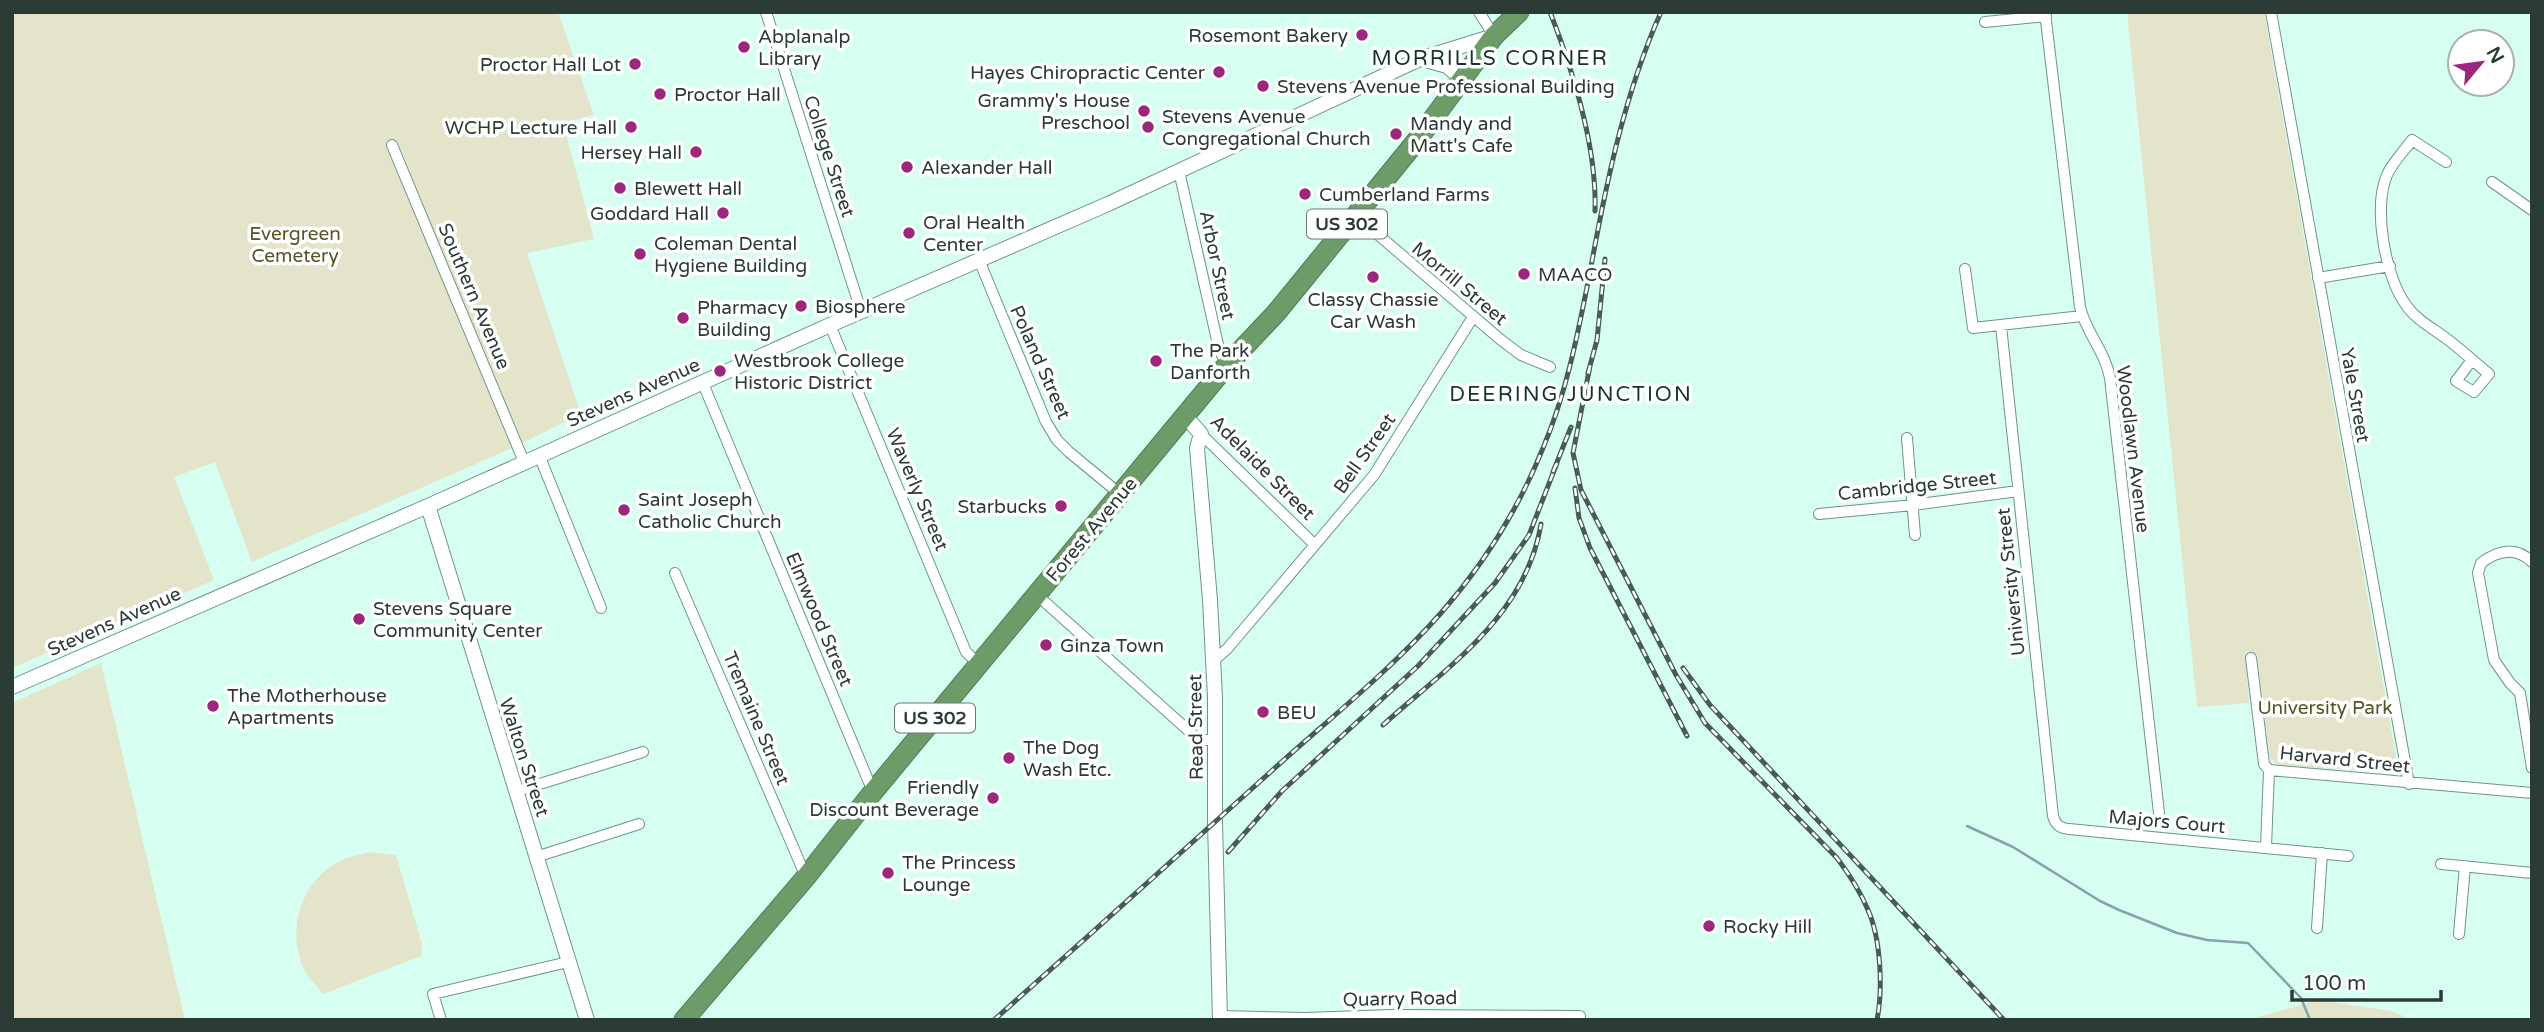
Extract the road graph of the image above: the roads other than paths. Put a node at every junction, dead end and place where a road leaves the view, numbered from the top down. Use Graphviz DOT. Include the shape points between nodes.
graph roads {
  1 [pos="766,12"];
  2 [pos="1479,12"];
  3 [pos="1519,12"];
  4 [pos="2270,12"];
  5 [pos="2045,14"];
  6 [pos="1985,22"];
  7 [pos="1494,36"];
  8 [pos="1420,59"];
  9 [pos="1463,80"];
  10 [pos="392,145"];
  11 [pos="2446,162"];
  12 [pos="1179,171"];
  13 [pos="2493,182"];
  14 [pos="2532,210"];
  15 [pos="1355,215"];
  16 [pos="979,260"];
  17 [pos="2389,266"];
  18 [pos="1965,269"];
  19 [pos="2318,278"];
  20 [pos="861,311"];
  21 [pos="2082,316"];
  22 [pos="1473,317"];
  23 [pos="830,325"];
  24 [pos="2001,326"];
  25 [pos="2472,360"];
  26 [pos="1227,365"];
  27 [pos="1550,367"];
  28 [pos="702,382"];
  29 [pos="1186,417"];
  30 [pos="1201,434"];
  31 [pos="1907,438"];
  32 [pos="539,455"];
  33 [pos="524,461"];
  34 [pos="2018,491"];
  35 [pos="1120,494"];
  36 [pos="1913,505"];
  37 [pos="428,506"];
  38 [pos="1819,514"];
  39 [pos="1915,535"];
  40 [pos="1314,544"];
  41 [pos="2532,562"];
  42 [pos="675,573"];
  43 [pos="1037,595"];
  44 [pos="601,608"];
  45 [pos="2251,657"];
  46 [pos="1213,662"];
  47 [pos="979,664"];
  48 [pos="2532,685"];
  49 [pos="12,687"];
  50 [pos="2520,693"];
  51 [pos="1214,740"];
  52 [pos="643,752"];
  53 [pos="2532,768"];
  54 [pos="2269,770"];
  55 [pos="2409,783"];
  56 [pos="517,791"];
  57 [pos="873,792"];
  58 [pos="2532,793"];
  59 [pos="2159,814"];
  60 [pos="639,824"];
  61 [pos="2064,829"];
  62 [pos="2266,847"];
  63 [pos="2322,853"];
  64 [pos="536,856"];
  65 [pos="2348,856"];
  66 [pos="2441,864"];
  67 [pos="2465,866"];
  68 [pos="2532,873"];
  69 [pos="806,877"];
  70 [pos="2317,928"];
  71 [pos="2459,934"];
  72 [pos="568,962"];
  73 [pos="1580,1016"];
  74 [pos="1220,1018"];
  75 [pos="441,1020"];
  76 [pos="587,1020"];
  77 [pos="684,1020"];
  1 -- 20 [label="street, College Street"];
  2 -- 7 [label="street"];
  3 -- 7 [label="highway, US 302"];
  4 -- 19 [label="street, Yale Street"];
  5 -- 6 [label="street"];
  5 -- 21 [label="street, Woodlawn Avenue"];
  7 -- 8 [label="main road, Stevens Avenue"];
  7 -- 9 [label="highway, Forest Avenue / US 302"];
  8 -- 9 [label="main road" via="1447,66"];
  8 -- 12 [label="main road, Stevens Avenue"];
  9 -- 15 [label="highway, Forest Avenue / US 302"];
  10 -- 33 [label="street, Southern Avenue"];
  11 -- 17 [label="street" via="2412,140 2388,173 2380,211"];
  12 -- 16 [label="main road, Stevens Avenue"];
  12 -- 26 [label="street, Arbor Street" via="1219,349"];
  13 -- 14 [label="street"];
  15 -- 22 [label="street, Morrill Street"];
  15 -- 26 [label="highway, Forest Avenue / US 302" via="1276,313"];
  16 -- 20 [label="main road, Stevens Avenue"];
  16 -- 35 [label="street, Poland Street" via="1057,440"];
  17 -- 19 [label="street"];
  17 -- 25 [label="street" via="2406,306"];
  18 -- 24 [label="street" via="1973,328"];
  19 -- 55 [label="street, Yale Street"];
  20 -- 23 [label="main road, Stevens Avenue"];
  21 -- 24 [label="street"];
  21 -- 59 [label="street, Woodlawn Avenue" via="2104,355 2110,378"];
  22 -- 27 [label="street, Morrill Street" via="1521,355"];
  22 -- 40 [label="street, Bell Street" via="1374,475"];
  23 -- 28 [label="main road, Stevens Avenue"];
  23 -- 47 [label="street, Waverly Street" via="966,652"];
  24 -- 34 [label="street, University Street"];
  26 -- 29 [label="highway, Forest Avenue / US 302"];
  28 -- 32 [label="main road, Stevens Avenue"];
  28 -- 57 [label="street, Elmwood Street"];
  29 -- 30 [label="main road, Adelaide Street"];
  29 -- 35 [label="highway, Forest Avenue / US 302"];
  30 -- 40 [label="street, Adelaide Street"];
  30 -- 46 [label="main road, Read Street" via="1197,448"];
  31 -- 36 [label="street"];
  32 -- 33 [label="main road, Stevens Avenue"];
  32 -- 44 [label="street"];
  33 -- 37 [label="main road, Stevens Avenue"];
  34 -- 36 [label="street, Cambridge Street"];
  34 -- 61 [label="street, University Street" via="2053,816"];
  35 -- 43 [label="highway, Forest Avenue / US 302"];
  36 -- 38 [label="street, Cambridge Street"];
  36 -- 39 [label="street"];
  37 -- 49 [label="main road, Stevens Avenue"];
  37 -- 56 [label="main road, Walton Street"];
  40 -- 46 [label="street, Bell Street"];
  41 -- 50 [label="street" via="2525,554 2502,552 2481,562 2478,573 2494,660"];
  42 -- 69 [label="street, Tremaine Street"];
  43 -- 47 [label="highway, Forest Avenue / US 302"];
  43 -- 51 [label="street" via="1199,740"];
  45 -- 54 [label="street, Harvard Street" via="2264,764"];
  46 -- 51 [label="main road, Read Street"];
  47 -- 57 [label="highway, Forest Avenue / US 302"];
  48 -- 50 [label="street"];
  50 -- 53 [label="street"];
  51 -- 74 [label="main road, Read Street"];
  52 -- 56 [label="street"];
  54 -- 55 [label="street, Harvard Street"];
  54 -- 62 [label="street"];
  55 -- 58 [label="street, Harvard Street"];
  56 -- 64 [label="main road, Walton Street"];
  57 -- 69 [label="highway, Forest Avenue / US 302"];
  60 -- 64 [label="street"];
  61 -- 62 [label="street, Majors Court"];
  62 -- 63 [label="street, Majors Court"];
  63 -- 65 [label="street, Majors Court"];
  63 -- 70 [label="street"];
  64 -- 72 [label="main road, Walton Street"];
  66 -- 67 [label="street"];
  67 -- 68 [label="street"];
  67 -- 71 [label="street"];
  69 -- 77 [label="highway, Forest Avenue / US 302"];
  72 -- 75 [label="street" via="433,994"];
  72 -- 76 [label="main road, Walton Street"];
  73 -- 74 [label="street, Quarry Road"];
}
